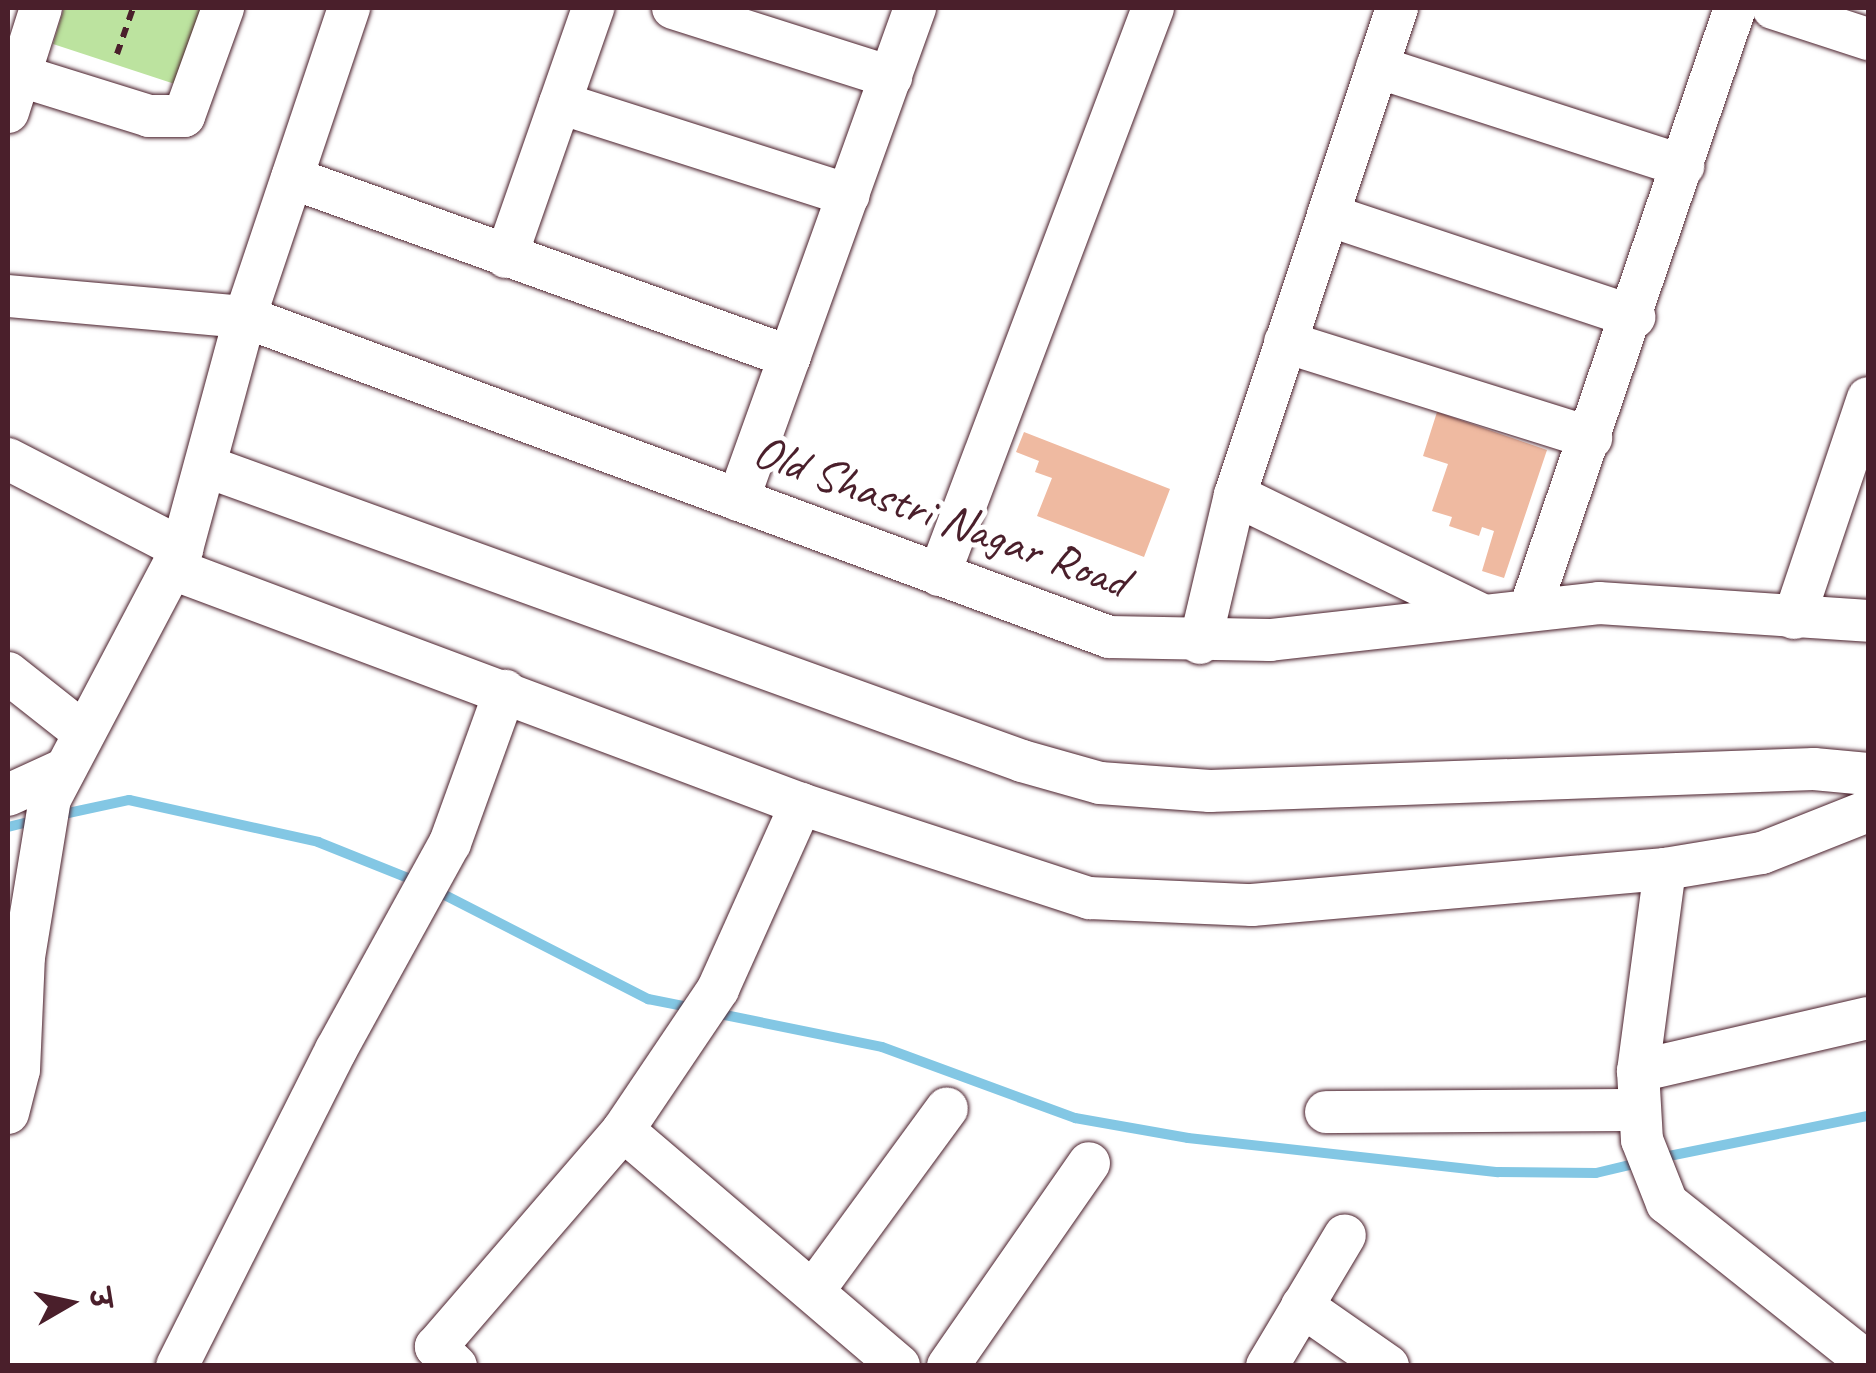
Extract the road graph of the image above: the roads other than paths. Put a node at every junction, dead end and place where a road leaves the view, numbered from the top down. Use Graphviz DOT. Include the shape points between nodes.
graph roads {
  1 [pos="41,8"];
  2 [pos="223,8"];
  3 [pos="349,8"];
  4 [pos="593,8"];
  5 [pos="673,8"];
  6 [pos="915,8"];
  7 [pos="1153,8"];
  8 [pos="1397,8"];
  9 [pos="1734,8"];
  10 [pos="1774,8"];
  11 [pos="1868,39"];
  12 [pos="1377,67"];
  13 [pos="891,77"];
  14 [pos="11,87"];
  15 [pos="560,103"];
  16 [pos="1684,166"];
  17 [pos="292,178"];
  18 [pos="849,195"];
  19 [pos="1328,215"];
  20 [pos="506,257"];
  21 [pos="8,296"];
  22 [pos="245,317"];
  23 [pos="1634,317"];
  24 [pos="1285,342"];
  25 [pos="790,357"];
  26 [pos="1868,398"];
  27 [pos="1591,438"];
  28 [pos="8,460"];
  29 [pos="208,467"];
  30 [pos="1235,495"];
  31 [pos="738,500"];
  32 [pos="178,559"];
  33 [pos="939,575"];
  34 [pos="1531,606"];
  35 [pos="1478,612"];
  36 [pos="1794,618"];
  37 [pos="1868,621"];
  38 [pos="1200,643"];
  39 [pos="8,673"];
  40 [pos="505,692"];
  41 [pos="66,767"];
  42 [pos="1868,774"];
  43 [pos="8,794"];
  44 [pos="801,804"];
  45 [pos="1868,811"];
  46 [pos="1664,869"];
  47 [pos="25,881"];
  48 [pos="1868,1018"];
  49 [pos="1640,1107"];
  50 [pos="947,1108"];
  51 [pos="1326,1112"];
  52 [pos="8,1113"];
  53 [pos="624,1130"];
  54 [pos="1090,1163"];
  55 [pos="1344,1235"];
  56 [pos="814,1290"];
  57 [pos="1302,1306"];
  58 [pos="1849,1359"];
  59 [pos="438,1360"];
  60 [pos="177,1366"];
  61 [pos="898,1366"];
  62 [pos="948,1366"];
  63 [pos="1267,1366"];
  64 [pos="1388,1366"];
  1 -- 14 [label="street"];
  2 -- 14 [label="street" via="184,116 150,116"];
  3 -- 17 [label="street"];
  4 -- 15 [label="street"];
  5 -- 13 [label="street"];
  6 -- 13 [label="street"];
  7 -- 33 [label="street"];
  8 -- 12 [label="street"];
  9 -- 16 [label="street"];
  10 -- 11 [label="street"];
  12 -- 16 [label="street"];
  12 -- 19 [label="street"];
  13 -- 18 [label="street"];
  15 -- 18 [label="street"];
  15 -- 20 [label="street"];
  16 -- 23 [label="street"];
  17 -- 20 [label="street"];
  17 -- 22 [label="street"];
  18 -- 25 [label="street"];
  19 -- 23 [label="street"];
  19 -- 24 [label="street"];
  20 -- 25 [label="street"];
  21 -- 22 [label="street, Old Shastri Nagar Road"];
  22 -- 29 [label="street"];
  22 -- 31 [label="street, Old Shastri Nagar Road"];
  23 -- 27 [label="street"];
  24 -- 27 [label="street"];
  24 -- 30 [label="street"];
  25 -- 31 [label="street"];
  26 -- 36 [label="street"];
  27 -- 34 [label="street"];
  28 -- 32 [label="street"];
  29 -- 32 [label="street"];
  29 -- 42 [label="street" via="1004,755 1100,782 1210,792 1814,769"];
  30 -- 35 [label="street"];
  30 -- 38 [label="street"];
  31 -- 33 [label="street, Old Shastri Nagar Road"];
  32 -- 40 [label="street"];
  32 -- 41 [label="street"];
  33 -- 38 [label="street, Old Shastri Nagar Road" via="1109,637"];
  34 -- 35 [label="street, Old Shastri Nagar Road"];
  34 -- 36 [label="street, Old Shastri Nagar Road" via="1599,603"];
  35 -- 38 [label="street, Old Shastri Nagar Road"];
  36 -- 37 [label="street, Old Shastri Nagar Road"];
  39 -- 41 [label="street"];
  40 -- 44 [label="street"];
  40 -- 60 [label="street" via="424,887"];
  41 -- 43 [label="street"];
  41 -- 47 [label="street"];
  44 -- 46 [label="street" via="1037,886 1184,907 1335,901"];
  44 -- 53 [label="street" via="718,990"];
  45 -- 46 [label="street" via="1762,853"];
  46 -- 49 [label="street"];
  47 -- 52 [label="street" via="20,1070"];
  48 -- 49 [label="street"];
  49 -- 51 [label="street"];
  49 -- 58 [label="street" via="1668,1203"];
  50 -- 56 [label="street"];
  53 -- 56 [label="street"];
  53 -- 59 [label="street"];
  54 -- 62 [label="street"];
  55 -- 57 [label="street"];
  56 -- 61 [label="street"];
  57 -- 63 [label="street"];
  57 -- 64 [label="street"];
}
